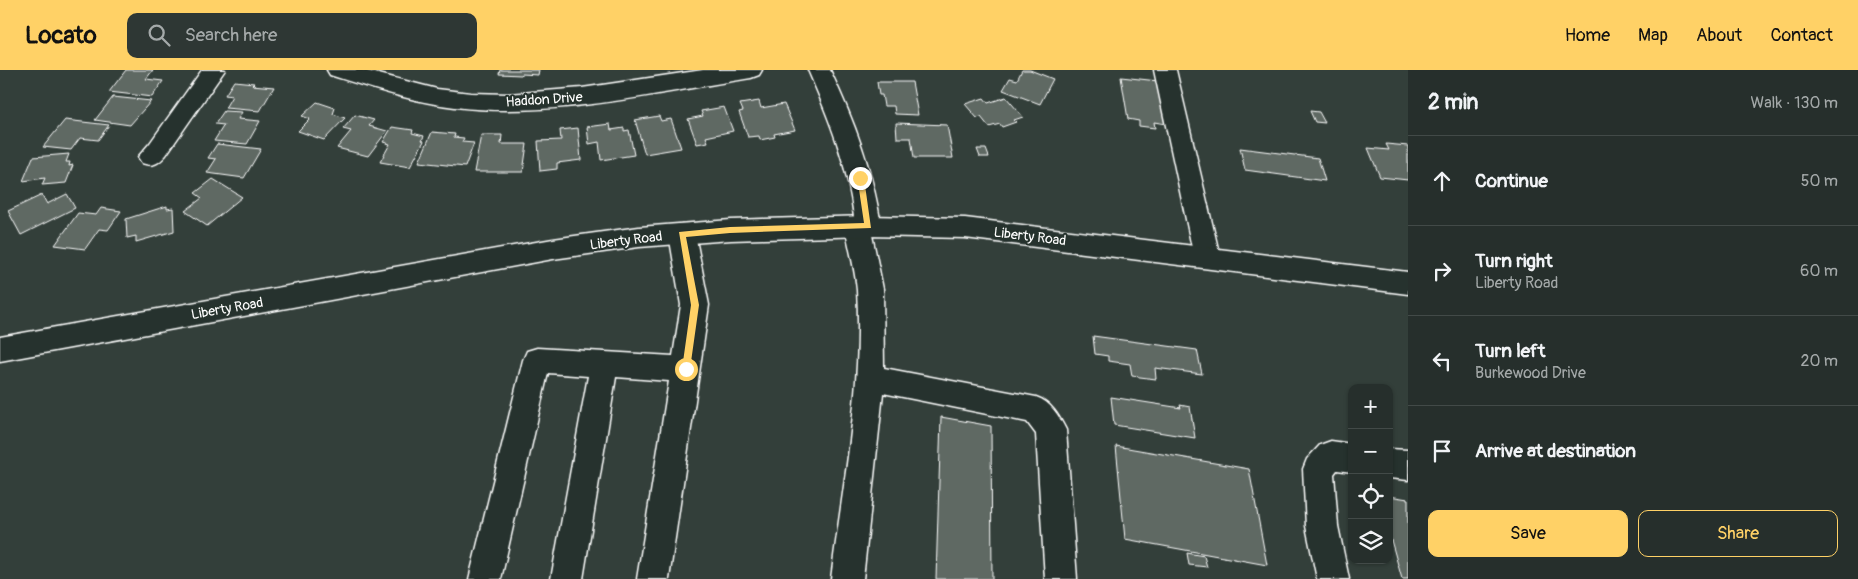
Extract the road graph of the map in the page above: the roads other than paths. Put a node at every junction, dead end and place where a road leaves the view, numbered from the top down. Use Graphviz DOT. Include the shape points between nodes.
graph roads {
  1 [pos="214,70"];
  2 [pos="338,70"];
  3 [pos="751,70"];
  4 [pos="819,70"];
  5 [pos="1165,70"];
  6 [pos="150,157"];
  7 [pos="863,226"];
  8 [pos="682,234"];
  9 [pos="1207,257"];
  10 [pos="1408,283"];
  11 [pos="0,349"];
  12 [pos="604,364"];
  13 [pos="686,369"];
  14 [pos="869,378"];
  15 [pos="1348,458"];
  16 [pos="1393,463"];
  17 [pos="1408,465"];
  18 [pos="485,579"];
  19 [pos="567,579"];
  20 [pos="653,579"];
  21 [pos="847,579"];
  22 [pos="1061,579"];
  23 [pos="1332,579"];
  1 -- 6 [label="main road"];
  2 -- 3 [label="main road, Haddon Drive" via="426,95 508,102 566,99"];
  4 -- 7 [label="main road" via="850,143 860,178"];
  5 -- 9 [label="main road"];
  7 -- 8 [label="main road, Liberty Road"];
  7 -- 9 [label="main road, Liberty Road" via="965,228"];
  7 -- 14 [label="main road" via="870,289"];
  8 -- 11 [label="main road, Liberty Road" via="553,249"];
  8 -- 13 [label="main road" via="695,305"];
  9 -- 10 [label="main road, Liberty Road"];
  12 -- 13 [label="main road"];
  12 -- 18 [label="main road" via="537,360"];
  12 -- 19 [label="main road"];
  13 -- 20 [label="main road"];
  14 -- 21 [label="main road"];
  14 -- 22 [label="main road" via="1036,410 1051,430"];
  15 -- 23 [label="main road" via="1331,456 1318,469 1322,526"];
  16 -- 17 [label="main road"];
}
